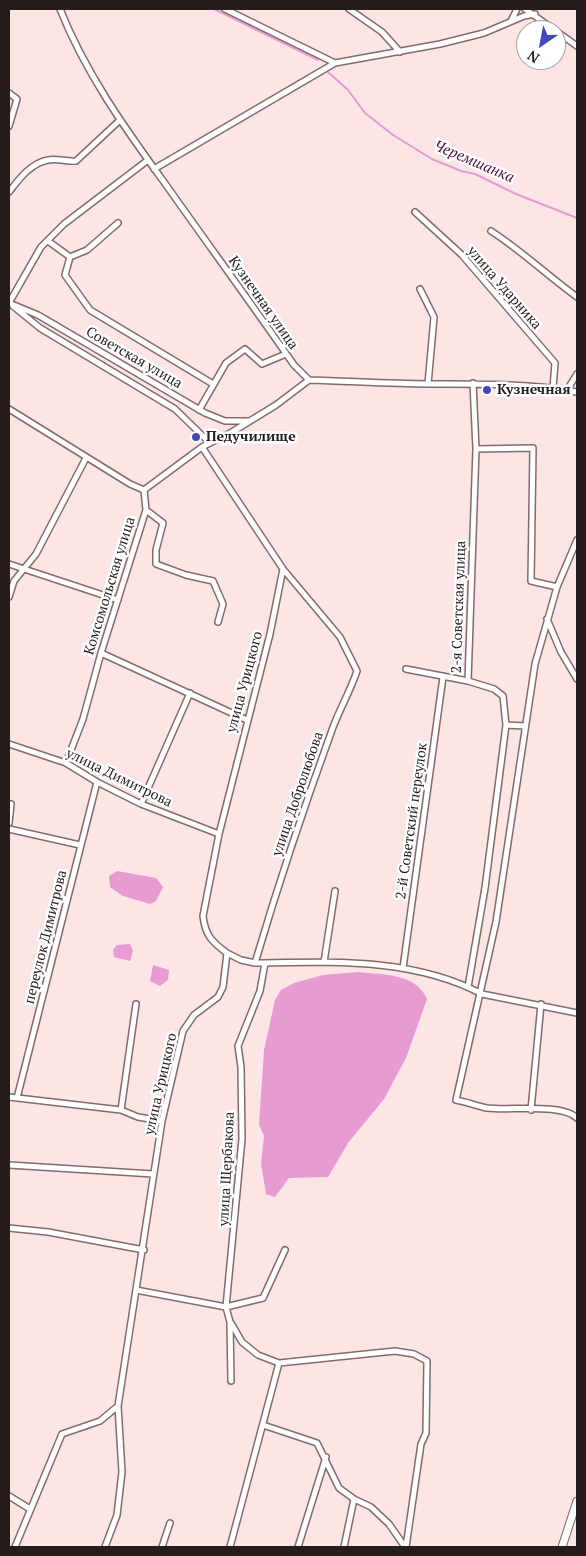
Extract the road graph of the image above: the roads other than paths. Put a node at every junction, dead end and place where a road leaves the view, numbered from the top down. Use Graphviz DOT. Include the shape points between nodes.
graph roads {
  1 [pos="60,9"];
  2 [pos="225,9"];
  3 [pos="349,9"];
  4 [pos="517,9"];
  5 [pos="525,9"];
  6 [pos="535,14"];
  7 [pos="511,21"];
  8 [pos="577,46"];
  9 [pos="400,52"];
  10 [pos="334,63"];
  11 [pos="9,93"];
  12 [pos="120,120"];
  13 [pos="9,126"];
  14 [pos="148,160"];
  15 [pos="154,169"];
  16 [pos="9,192"];
  17 [pos="415,212"];
  18 [pos="118,223"];
  19 [pos="491,231"];
  20 [pos="48,241"];
  21 [pos="70,257"];
  22 [pos="420,290"];
  23 [pos="577,297"];
  24 [pos="9,303"];
  25 [pos="286,354"];
  26 [pos="577,374"];
  27 [pos="309,380"];
  28 [pos="474,383"];
  29 [pos="213,384"];
  30 [pos="428,384"];
  31 [pos="553,388"];
  32 [pos="567,390"];
  33 [pos="577,392"];
  34 [pos="9,409"];
  35 [pos="200,410"];
  36 [pos="250,421"];
  37 [pos="210,443"];
  38 [pos="202,447"];
  39 [pos="476,449"];
  40 [pos="86,458"];
  41 [pos="144,490"];
  42 [pos="146,510"];
  43 [pos="577,540"];
  44 [pos="9,564"];
  45 [pos="24,569"];
  46 [pos="283,569"];
  47 [pos="557,587"];
  48 [pos="9,597"];
  49 [pos="118,600"];
  50 [pos="547,618"];
  51 [pos="218,622"];
  52 [pos="101,653"];
  53 [pos="406,669"];
  54 [pos="443,677"];
  55 [pos="577,679"];
  56 [pos="468,681"];
  57 [pos="190,692"];
  58 [pos="246,720"];
  59 [pos="506,725"];
  60 [pos="526,726"];
  61 [pos="9,744"];
  62 [pos="66,763"];
  63 [pos="97,782"];
  64 [pos="11,804"];
  65 [pos="141,804"];
  66 [pos="9,823"];
  67 [pos="9,829"];
  68 [pos="219,834"];
  69 [pos="80,845"];
  70 [pos="335,891"];
  71 [pos="227,953"];
  72 [pos="324,962"];
  73 [pos="255,963"];
  74 [pos="266,963"];
  75 [pos="403,968"];
  76 [pos="468,987"];
  77 [pos="482,994"];
  78 [pos="136,1004"];
  79 [pos="541,1004"];
  80 [pos="577,1013"];
  81 [pos="9,1097"];
  82 [pos="17,1098"];
  83 [pos="120,1110"];
  84 [pos="531,1110"];
  85 [pos="577,1118"];
  86 [pos="162,1121"];
  87 [pos="9,1165"];
  88 [pos="153,1174"];
  89 [pos="9,1228"];
  90 [pos="144,1250"];
  91 [pos="285,1250"];
  92 [pos="136,1290"];
  93 [pos="226,1307"];
  94 [pos="230,1322"];
  95 [pos="280,1363"];
  96 [pos="231,1381"];
  97 [pos="118,1406"];
  98 [pos="263,1425"];
  99 [pos="326,1457"];
  100 [pos="9,1496"];
  101 [pos="354,1499"];
  102 [pos="577,1501"];
  103 [pos="30,1508"];
  104 [pos="170,1523"];
  105 [pos="15,1547"];
  106 [pos="105,1547"];
  107 [pos="162,1547"];
  108 [pos="230,1547"];
  109 [pos="298,1547"];
  110 [pos="344,1547"];
  111 [pos="406,1547"];
  112 [pos="562,1547"];
  1 -- 12 [label="street, Кузнечная улица" via="87,66"];
  2 -- 10 [label="street"];
  3 -- 9 [label="street" via="382,32"];
  4 -- 7 [label="street"];
  5 -- 6 [label="street"];
  6 -- 7 [label="street"];
  6 -- 8 [label="street"];
  7 -- 9 [label="street" via="484,33"];
  9 -- 10 [label="street"];
  10 -- 15 [label="street"];
  11 -- 13 [label="street" via="16,99"];
  12 -- 14 [label="street, Кузнечная улица"];
  12 -- 16 [label="street" via="76,161 40,162 26,172"];
  14 -- 15 [label="street, Кузнечная улица"];
  14 -- 20 [label="street" via="64,224"];
  15 -- 25 [label="street, Кузнечная улица"];
  17 -- 31 [label="street, улица Ударника" via="462,255 555,363"];
  18 -- 21 [label="street" via="87,250"];
  19 -- 23 [label="street" via="521,250"];
  20 -- 21 [label="street"];
  20 -- 24 [label="street"];
  21 -- 29 [label="street" via="65,275 90,310"];
  22 -- 30 [label="street" via="434,317"];
  24 -- 35 [label="street, Советская улица" via="38,315"];
  24 -- 37 [label="street, Советская улица" via="40,328 175,409"];
  25 -- 27 [label="street, Кузнечная улица"];
  25 -- 29 [label="street" via="262,364 245,349 226,363"];
  26 -- 32 [label="street"];
  27 -- 30 [label="street"];
  27 -- 36 [label="street"];
  28 -- 30 [label="street"];
  28 -- 31 [label="street"];
  28 -- 39 [label="street, 2-я Советская улица"];
  29 -- 35 [label="street"];
  31 -- 32 [label="street"];
  32 -- 33 [label="street"];
  34 -- 40 [label="street"];
  35 -- 36 [label="street, Советская улица" via="225,421"];
  36 -- 37 [label="street"];
  37 -- 38 [label="street"];
  38 -- 41 [label="street"];
  38 -- 46 [label="street"];
  39 -- 47 [label="street" via="533,448 531,581"];
  39 -- 56 [label="street, 2-я Советская улица"];
  40 -- 41 [label="street"];
  40 -- 45 [label="street" via="36,554"];
  41 -- 42 [label="street, Комсомольская улица"];
  42 -- 49 [label="street, Комсомольская улица"];
  42 -- 51 [label="street" via="164,523 156,550 156,564 213,581 223,604"];
  43 -- 47 [label="street"];
  44 -- 45 [label="street"];
  45 -- 48 [label="street" via="14,582"];
  45 -- 49 [label="street"];
  46 -- 58 [label="street, улица Урицкого" via="270,634"];
  46 -- 73 [label="street, улица Добролюбова" via="340,637 357,671 337,714"];
  47 -- 50 [label="street"];
  49 -- 52 [label="street, Комсомольская улица"];
  50 -- 55 [label="street"];
  50 -- 60 [label="street" via="535,664"];
  52 -- 57 [label="street"];
  52 -- 62 [label="street, Комсомольская улица" via="83,719"];
  53 -- 54 [label="street"];
  54 -- 56 [label="street"];
  54 -- 75 [label="street, 2-й Советский переулок"];
  56 -- 59 [label="street, 2-я Советская улица" via="494,689 503,696"];
  57 -- 58 [label="street"];
  57 -- 65 [label="street"];
  58 -- 68 [label="street, улица Урицкого"];
  59 -- 60 [label="street"];
  59 -- 76 [label="street, 2-я Советская улица"];
  60 -- 77 [label="street"];
  61 -- 62 [label="street, улица Димитрова"];
  62 -- 63 [label="street, улица Димитрова"];
  63 -- 65 [label="street, улица Димитрова"];
  63 -- 69 [label="street, переулок Димитрова"];
  64 -- 66 [label="street"];
  65 -- 68 [label="street, улица Димитрова"];
  67 -- 69 [label="street"];
  68 -- 71 [label="street, улица Урицкого" via="204,916 210,940"];
  69 -- 82 [label="street, переулок Димитрова"];
  70 -- 72 [label="street"];
  71 -- 73 [label="street"];
  71 -- 86 [label="street, улица Урицкого" via="223,987 218,997 194,1015 183,1031"];
  72 -- 74 [label="street"];
  72 -- 75 [label="street"];
  73 -- 74 [label="street"];
  74 -- 93 [label="street, улица Щербакова" via="260,991 238,1046 242,1139"];
  75 -- 76 [label="street"];
  76 -- 77 [label="street"];
  77 -- 79 [label="street"];
  77 -- 84 [label="street" via="456,1100 488,1108"];
  78 -- 83 [label="street"];
  79 -- 80 [label="street"];
  79 -- 84 [label="street"];
  81 -- 82 [label="street"];
  82 -- 83 [label="street"];
  83 -- 86 [label="street"];
  84 -- 85 [label="street" via="572,1113"];
  86 -- 88 [label="street, улица Урицкого"];
  87 -- 88 [label="street"];
  88 -- 90 [label="street, улица Урицкого"];
  89 -- 90 [label="street"];
  90 -- 92 [label="street, улица Урицкого"];
  91 -- 93 [label="street" via="263,1298"];
  92 -- 93 [label="street"];
  92 -- 97 [label="street, улица Урицкого"];
  93 -- 94 [label="street, улица Щербакова"];
  94 -- 95 [label="street" via="242,1342 258,1355"];
  94 -- 96 [label="street, улица Щербакова"];
  95 -- 98 [label="street"];
  95 -- 111 [label="street" via="395,1351 414,1354 427,1362 426,1433 421,1444"];
  97 -- 103 [label="street" via="100,1421 62,1434"];
  97 -- 106 [label="street, улица Урицкого" via="122,1472 117,1515"];
  98 -- 99 [label="street" via="317,1443"];
  98 -- 108 [label="street"];
  99 -- 101 [label="street" via="339,1488"];
  99 -- 109 [label="street"];
  100 -- 103 [label="street"];
  101 -- 110 [label="street"];
  101 -- 111 [label="street" via="372,1507 390,1524"];
  102 -- 112 [label="street"];
  103 -- 105 [label="street"];
  104 -- 107 [label="street"];
}
